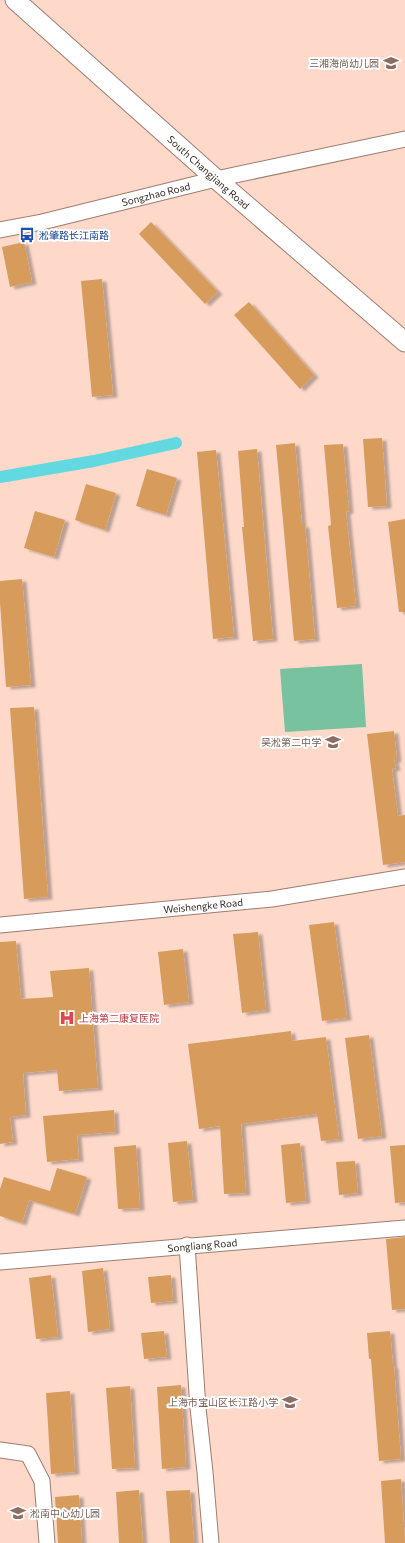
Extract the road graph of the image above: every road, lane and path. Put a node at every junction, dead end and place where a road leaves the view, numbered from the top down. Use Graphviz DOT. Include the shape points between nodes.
graph roads {
  1 [pos="15,0"];
  2 [pos="405,139"];
  3 [pos="216,179"];
  4 [pos="0,230"];
  5 [pos="405,342"];
  6 [pos="405,877"];
  7 [pos="0,925"];
  8 [pos="405,1228"];
  9 [pos="187,1245"];
  10 [pos="0,1262"];
  11 [pos="0,1450"];
  12 [pos="47,1543"];
  13 [pos="211,1543"];
  1 -- 3 [label="main road, South Changjiang Road"];
  2 -- 3 [label="street, Songzhao Road"];
  3 -- 4 [label="street, Songzhao Road"];
  3 -- 5 [label="main road, South Changjiang Road"];
  6 -- 7 [label="street, Weishengke Road" via="272,899"];
  8 -- 9 [label="street, Songliang Road"];
  9 -- 10 [label="street, Songliang Road"];
  9 -- 13 [label="street" via="198,1408"];
  11 -- 12 [label="street" via="28,1454 42,1481"];
}
